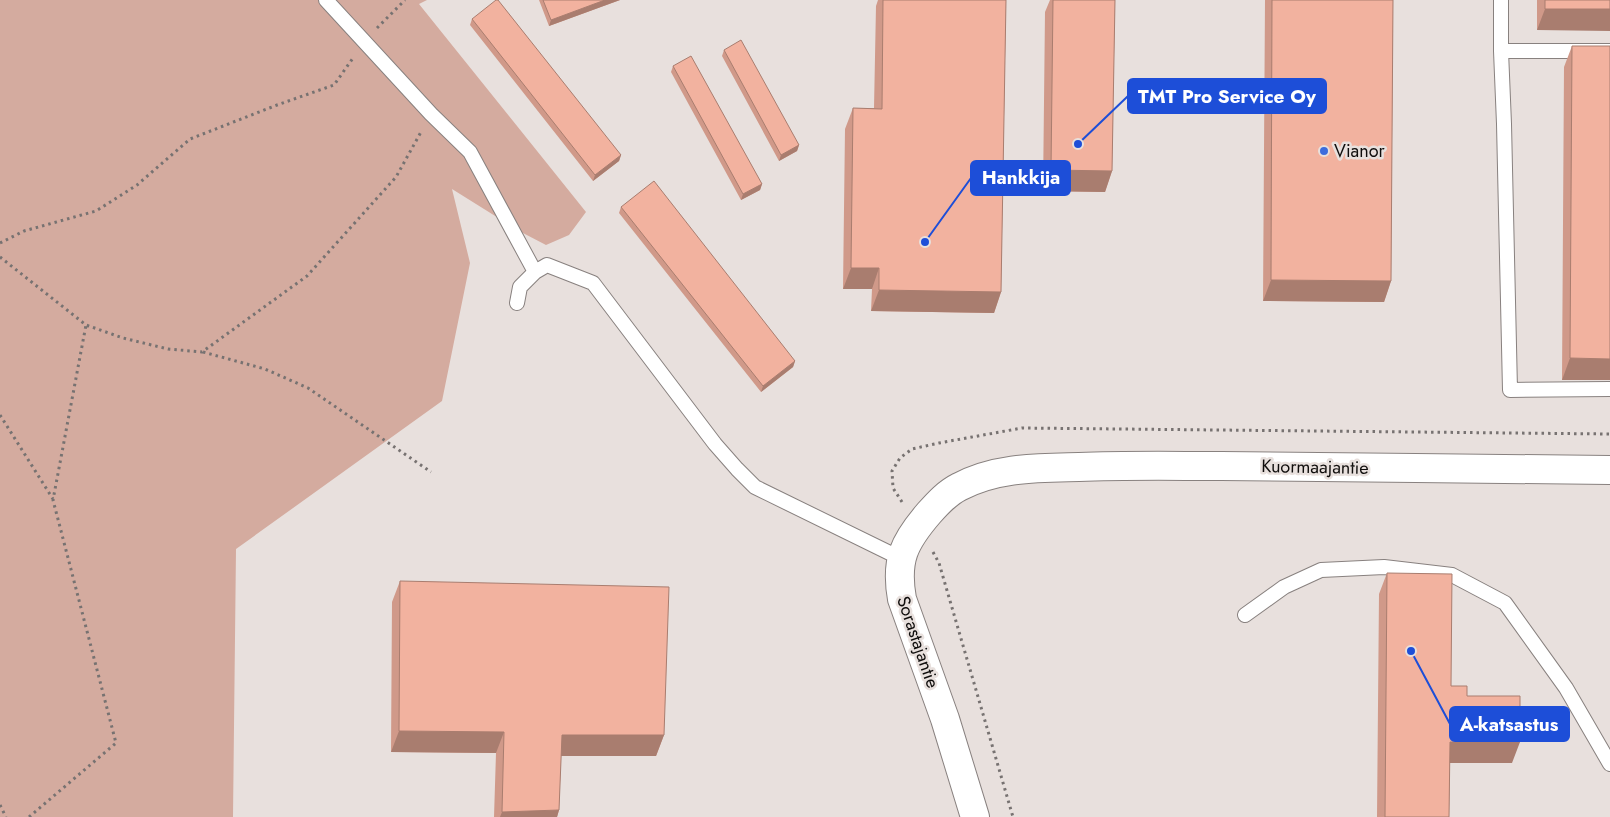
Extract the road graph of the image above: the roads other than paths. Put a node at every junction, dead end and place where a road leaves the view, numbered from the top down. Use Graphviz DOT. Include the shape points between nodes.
graph roads {
  1 [pos="326,0"];
  2 [pos="1501,0"];
  3 [pos="1501,51"];
  4 [pos="1610,52"];
  5 [pos="535,272"];
  6 [pos="517,303"];
  7 [pos="1610,389"];
  8 [pos="1020,468"];
  9 [pos="1610,470"];
  10 [pos="902,559"];
  11 [pos="1245,615"];
  12 [pos="1610,764"];
  13 [pos="976,817"];
  1 -- 5 [label="lane" via="470,152"];
  2 -- 3 [label="lane"];
  3 -- 4 [label="lane"];
  3 -- 7 [label="lane" via="1510,390"];
  5 -- 6 [label="lane" via="520,287"];
  5 -- 10 [label="lane" via="547,265 593,283 715,444 755,487"];
  8 -- 9 [label="street, Kuormaajantie" via="1136,465"];
  8 -- 10 [label="street, Sorastajantie" via="998,472 959,487 942,498 906,543"];
  10 -- 13 [label="street, Sorastajantie" via="899,580 902,599"];
  11 -- 12 [label="lane" via="1284,586 1321,570 1384,567 1452,575 1505,603 1566,688"];
}
